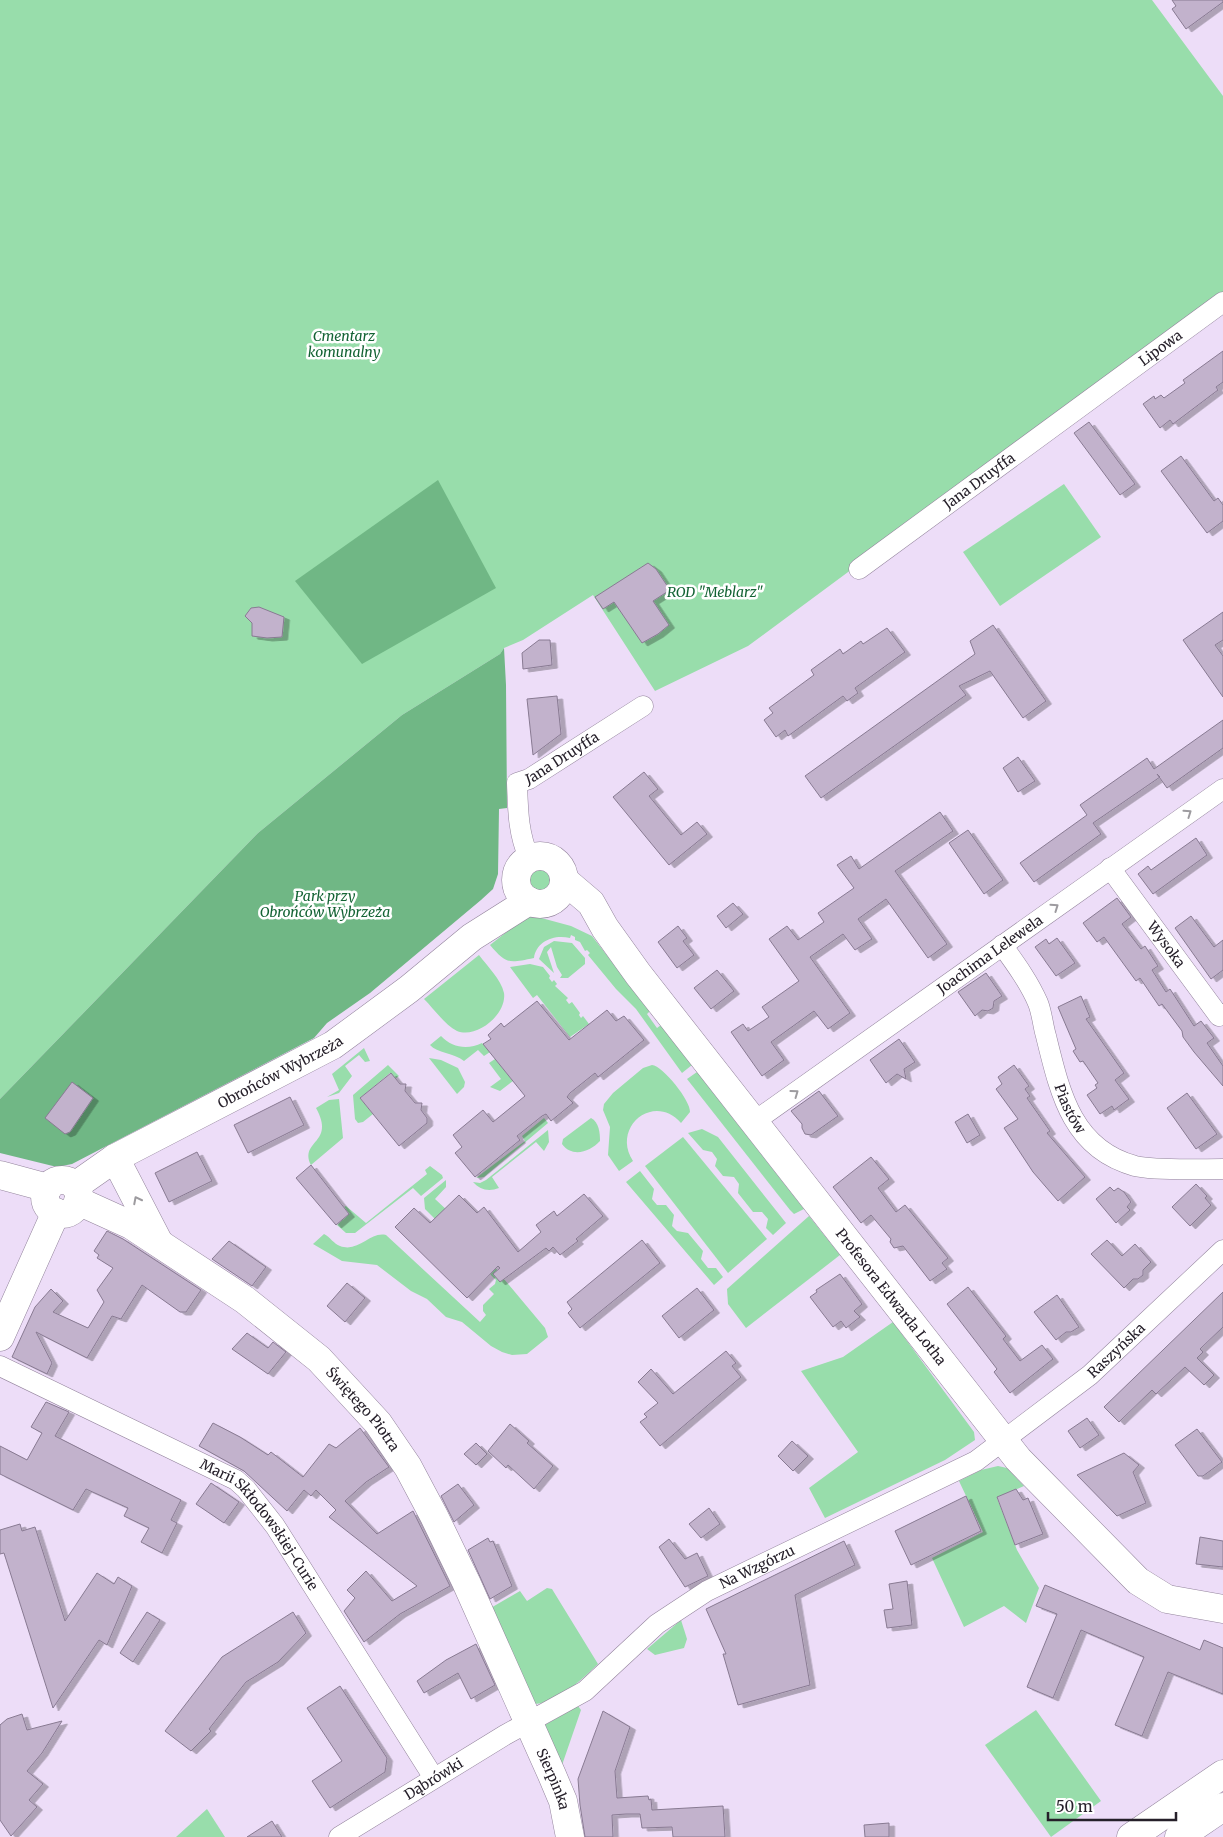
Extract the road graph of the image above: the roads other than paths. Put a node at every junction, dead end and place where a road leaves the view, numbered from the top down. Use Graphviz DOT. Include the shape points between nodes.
graph roads {
  1 [pos="1223,302"];
  2 [pos="1099,394"];
  3 [pos="859,570"];
  4 [pos="643,706"];
  5 [pos="1223,789"];
  6 [pos="529,858"];
  7 [pos="1110,868"];
  8 [pos="560,888"];
  9 [pos="523,893"];
  10 [pos="1002,945"];
  11 [pos="1223,1014"];
  12 [pos="755,1121"];
  13 [pos="115,1158"];
  14 [pos="1223,1169"];
  15 [pos="0,1175"];
  16 [pos="64,1197"];
  17 [pos="158,1242"];
  18 [pos="1223,1250"];
  19 [pos="0,1337"];
  20 [pos="0,1366"];
  21 [pos="1003,1442"];
  22 [pos="1223,1609"];
  23 [pos="530,1722"];
  24 [pos="1223,1774"];
  25 [pos="434,1778"];
  26 [pos="1223,1807"];
  27 [pos="339,1837"];
  28 [pos="570,1837"];
  29 [pos="1131,1837"];
  30 [pos="1179,1837"];
  1 -- 2 [label="street, Lipowa"];
  2 -- 3 [label="street, Jana Druyffa"];
  4 -- 6 [label="street, Jana Druyffa" via="529,779 517,783 518,818 522,842"];
  7 -- 5 [label="street, Joachima Lelewela, one-way"];
  6 -- 8 [label="street" via="545,856 558,864"];
  6 -- 9 [label="street" via="518,870"];
  10 -- 7 [label="street, Joachima Lelewela, one-way"];
  7 -- 11 [label="street, Wysoka" via="1219,1016"];
  8 -- 9 [label="street" via="543,903"];
  8 -- 12 [label="street, Profesora Edwarda Lotha" via="605,928"];
  9 -- 13 [label="street, Obrońców Wybrzeża" via="409,989 333,1045"];
  12 -- 10 [label="street, Joachima Lelewela, one-way"];
  10 -- 14 [label="street, Piastów" via="1024,976 1038,1004 1056,1078 1072,1118 1088,1140 1117,1160 1138,1166"];
  12 -- 21 [label="street, Profesora Edwarda Lotha"];
  13 -- 16 [label="street, Obrońców Wybrzeża"];
  17 -- 13 [label="street, one-way"];
  15 -- 16 [label="street, Świętego Piotra"];
  16 -- 17 [label="street, Świętego Piotra" via="131,1225"];
  16 -- 19 [label="street"];
  17 -- 23 [label="street, Świętego Piotra" via="295,1338 346,1386 378,1424 408,1467 434,1516"];
  18 -- 21 [label="street, Raszyńska" via="1090,1375"];
  20 -- 25 [label="street, Marii Skłodowskiej-Curie" via="236,1480 246,1489 275,1526"];
  21 -- 22 [label="street, Profesora Edwarda Lotha" via="1138,1581 1168,1599"];
  21 -- 23 [label="street, Na Wzgórzu" via="976,1461 707,1591 657,1624 585,1691"];
  23 -- 25 [label="street, Dąbrówki"];
  23 -- 28 [label="street, Sierpinka" via="563,1802"];
  24 -- 29 [label="street"];
  25 -- 27 [label="street, Dąbrówki"];
  26 -- 30 [label="street"];
}
